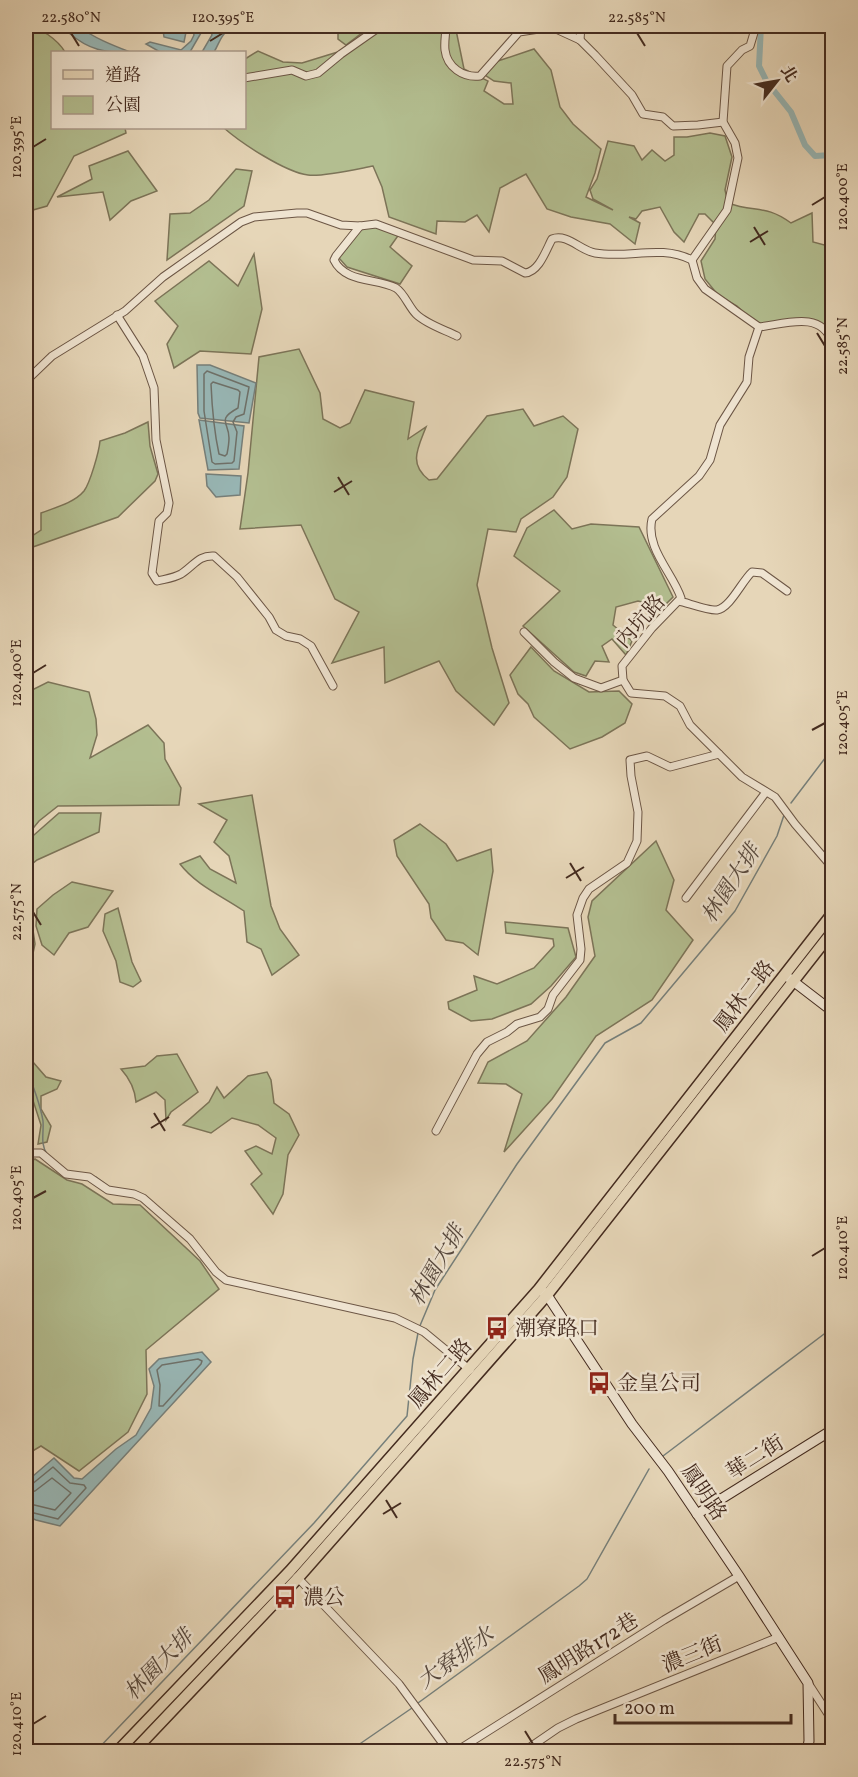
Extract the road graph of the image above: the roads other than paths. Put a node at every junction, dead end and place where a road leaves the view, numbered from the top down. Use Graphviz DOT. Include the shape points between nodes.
graph roads {
  1 [pos="381,26"];
  2 [pos="446,26"];
  3 [pos="580,26"];
  4 [pos="756,26"];
  5 [pos="580,40"];
  6 [pos="246,78"];
  7 [pos="723,122"];
  8 [pos="360,226"];
  9 [pos="693,260"];
  10 [pos="117,315"];
  11 [pos="759,327"];
  12 [pos="457,336"];
  13 [pos="832,342"];
  14 [pos="26,381"];
  15 [pos="787,591"];
  16 [pos="679,601"];
  17 [pos="525,632"];
  18 [pos="623,680"];
  19 [pos="333,686"];
  20 [pos="719,754"];
  21 [pos="765,792"];
  22 [pos="832,867"];
  23 [pos="686,898"];
  24 [pos="832,914"];
  25 [pos="832,932"];
  26 [pos="789,979"];
  27 [pos="832,1011"];
  28 [pos="436,1131"];
  29 [pos="26,1156"];
  30 [pos="543,1292"];
  31 [pos="473,1372"];
  32 [pos="832,1430"];
  33 [pos="697,1514"];
  34 [pos="294,1574"];
  35 [pos="740,1576"];
  36 [pos="779,1637"];
  37 [pos="808,1683"];
  38 [pos="832,1720"];
  39 [pos="117,1752"];
  40 [pos="133,1752"];
  41 [pos="448,1752"];
  42 [pos="455,1752"];
  43 [pos="523,1752"];
  44 [pos="807,1752"];
  1 -- 6 [label="street" via="318,73 306,75 292,70"];
  2 -- 5 [label="street" via="445,51 453,69 470,77 480,76 519,32 556,29"];
  3 -- 5 [label="street"];
  4 -- 7 [label="street" via="750,46 727,66"];
  5 -- 7 [label="street" via="632,95 643,114 663,117 673,126"];
  7 -- 9 [label="street" via="738,158 727,210"];
  8 -- 9 [label="street" via="376,224 473,260 502,261 525,273 536,268 556,237 592,253 672,252"];
  8 -- 10 [label="street" via="341,225 307,213 254,217 241,222"];
  8 -- 12 [label="street" via="336,256 337,266 349,274 399,290 418,316"];
  9 -- 11 [label="street" via="697,278 705,289"];
  10 -- 14 [label="street" via="52,356"];
  10 -- 19 [label="street" via="143,356 154,388 156,440 170,503 159,521 152,573 157,581 168,579 206,555 214,556 237,577 276,630 311,646"];
  11 -- 13 [label="street" via="802,320 817,323"];
  11 -- 16 [label="street, 內坑路" via="749,357 747,382 720,425 710,460 699,476 652,519 654,543 660,560 677,584"];
  15 -- 16 [label="street" via="762,573 752,572 728,604 717,610"];
  16 -- 18 [label="street, 內坑路" via="622,666"];
  17 -- 18 [label="street" via="574,678 601,688"];
  18 -- 20 [label="street, 內坑路" via="631,693 665,696 680,706 690,725"];
  20 -- 21 [label="street, 內坑路" via="742,777"];
  20 -- 28 [label="street" via="670,767 647,756 630,760 638,812 637,841 627,863 589,889 583,898 577,915 580,960 540,1017 517,1024 487,1042"];
  21 -- 22 [label="street, 內坑路" via="775,797"];
  21 -- 23 [label="street"];
  24 -- 26 [label="main road, 鳳林二路"];
  25 -- 26 [label="main road, 鳳林二路"];
  26 -- 27 [label="street"];
  26 -- 30 [label="main road, 鳳林二路"];
  29 -- 31 [label="street" via="41,1153 66,1174 89,1178 114,1192 143,1198 190,1239 225,1280 384,1314 424,1332"];
  30 -- 31 [label="main road, 鳳林二路"];
  30 -- 33 [label="street, 鳳明路"];
  31 -- 34 [label="main road, 鳳林二路"];
  32 -- 33 [label="street, 華二街"];
  33 -- 35 [label="street, 鳳明路"];
  34 -- 39 [label="main road, 鳳林二路"];
  34 -- 40 [label="main road, 鳳林二路"];
  34 -- 41 [label="street" via="412,1699"];
  35 -- 36 [label="street, 鳳明路"];
  35 -- 42 [label="street, 鳳明路172巷"];
  36 -- 37 [label="street, 鳳明路"];
  36 -- 43 [label="street, 濃三街" via="576,1719"];
  37 -- 38 [label="street, 鳳明路"];
  37 -- 44 [label="street"];
}
